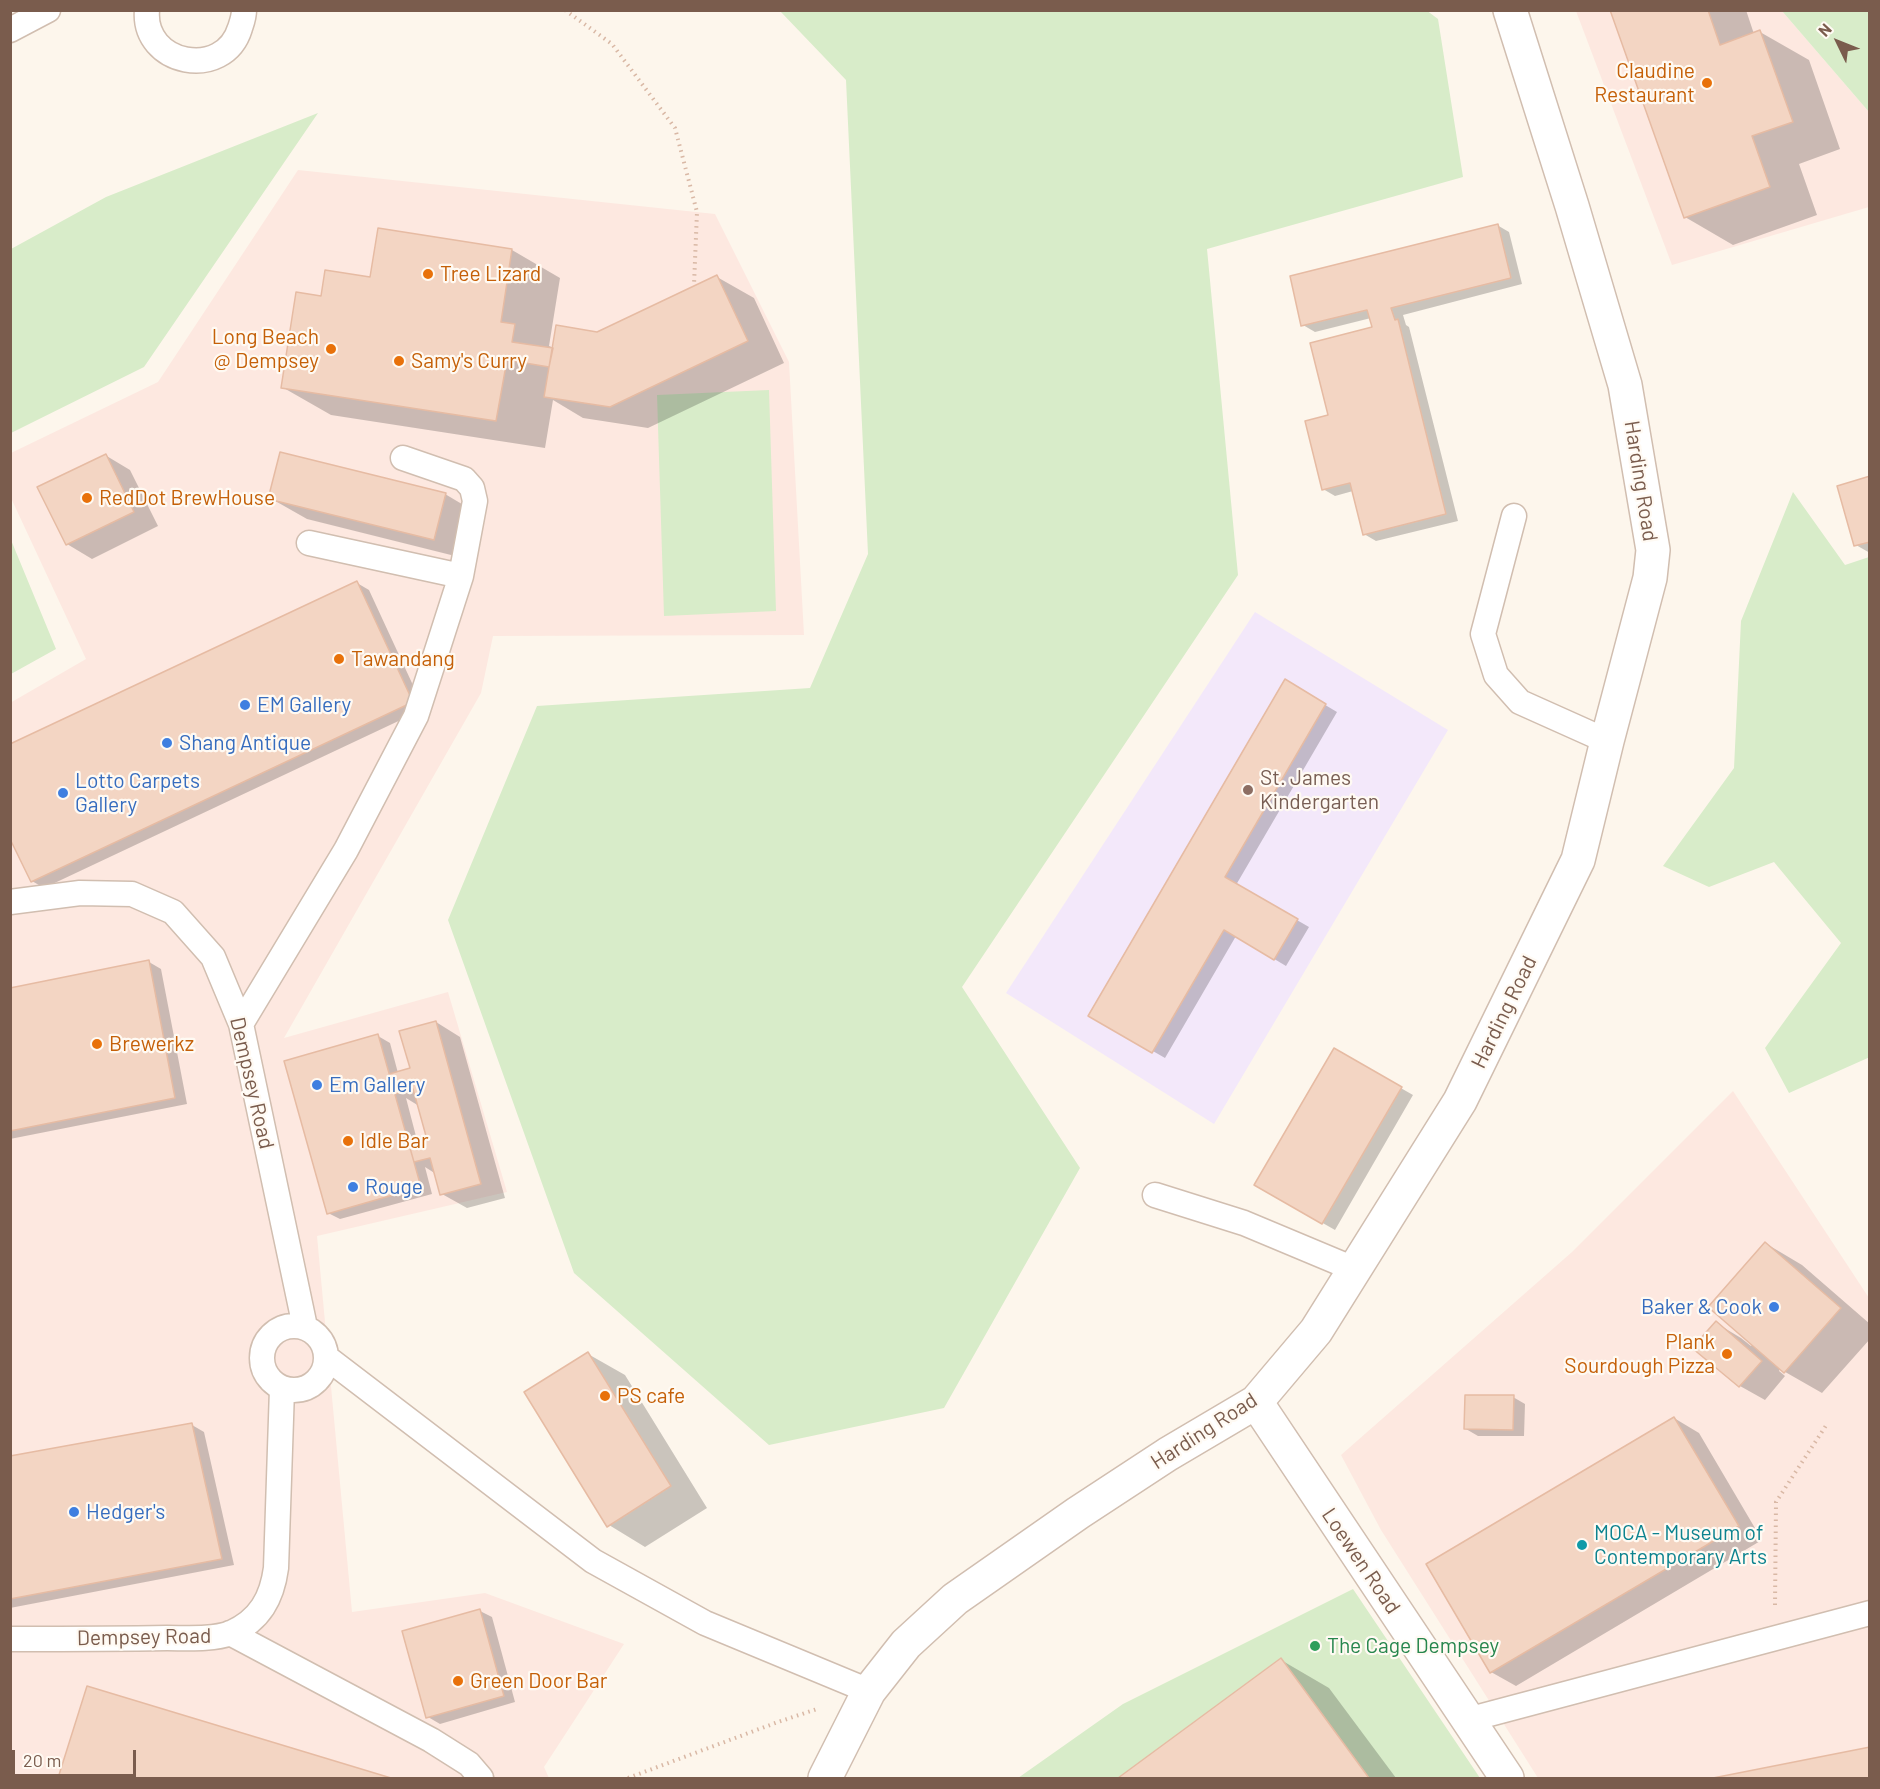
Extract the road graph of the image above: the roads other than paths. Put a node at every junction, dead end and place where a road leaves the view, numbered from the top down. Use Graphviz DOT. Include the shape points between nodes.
graph roads {
  1 [pos="48,10"];
  2 [pos="147,10"];
  3 [pos="243,10"];
  4 [pos="1510,10"];
  5 [pos="10,30"];
  6 [pos="403,458"];
  7 [pos="1514,516"];
  8 [pos="309,543"];
  9 [pos="461,576"];
  10 [pos="1606,741"];
  11 [pos="10,902"];
  12 [pos="241,1024"];
  13 [pos="1155,1195"];
  14 [pos="1354,1269"];
  15 [pos="305,1328"];
  16 [pos="326,1357"];
  17 [pos="282,1389"];
  18 [pos="1256,1402"];
  19 [pos="1869,1613"];
  20 [pos="230,1633"];
  21 [pos="10,1639"];
  22 [pos="869,1691"];
  23 [pos="1467,1720"];
  24 [pos="481,1779"];
  25 [pos="825,1779"];
  26 [pos="1507,1779"];
  1 -- 5 [label="lane"];
  2 -- 3 [label="lane" via="153,39 167,54 186,61 206,61 225,52 238,36"];
  4 -- 10 [label="street, Harding Road" via="1625,385 1653,550 1650,578"];
  6 -- 9 [label="lane" via="464,478 472,488 475,501"];
  7 -- 10 [label="lane" via="1483,634 1496,675 1521,702"];
  8 -- 9 [label="lane"];
  9 -- 12 [label="lane" via="416,716 346,850"];
  10 -- 14 [label="street, Harding Road" via="1578,860 1461,1101"];
  11 -- 12 [label="lane, Dempsey Road" via="81,893 132,894 173,912 213,957"];
  12 -- 15 [label="lane, Dempsey Road"];
  13 -- 14 [label="lane" via="1244,1223"];
  14 -- 18 [label="street, Harding Road" via="1316,1331"];
  15 -- 16 [label="lane" via="316,1334"];
  15 -- 17 [label="lane" via="280,1329 263,1347 264,1372"];
  16 -- 17 [label="lane" via="317,1380 307,1387"];
  16 -- 22 [label="lane" via="593,1561 705,1623"];
  17 -- 20 [label="lane, Dempsey Road" via="273,1587 262,1609"];
  18 -- 22 [label="street, Harding Road" via="1168,1454 955,1599 906,1644"];
  18 -- 23 [label="street, Loewen Road"];
  19 -- 23 [label="lane"];
  20 -- 21 [label="lane, Dempsey Road" via="155,1639"];
  20 -- 24 [label="lane" via="431,1740 469,1764"];
  22 -- 25 [label="street, Harding Road"];
  23 -- 26 [label="street, Loewen Road"];
}
